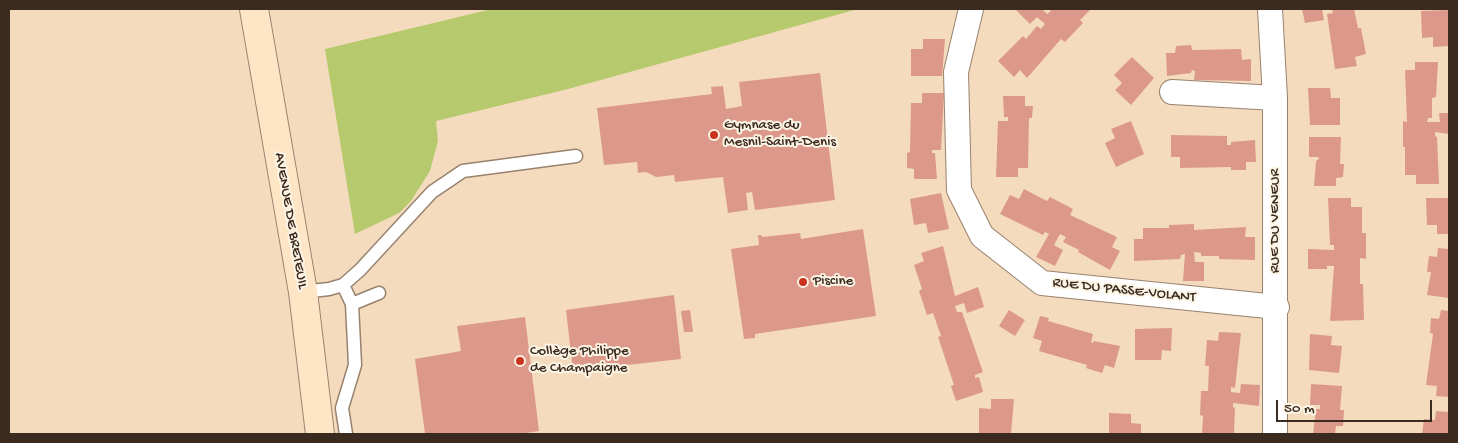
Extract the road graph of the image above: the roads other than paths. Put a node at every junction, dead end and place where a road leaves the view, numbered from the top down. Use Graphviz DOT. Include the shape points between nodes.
graph roads {
  1 [pos="254,9"];
  2 [pos="971,9"];
  3 [pos="1270,9"];
  4 [pos="1172,92"];
  5 [pos="1275,98"];
  6 [pos="576,156"];
  7 [pos="343,285"];
  8 [pos="303,292"];
  9 [pos="379,293"];
  10 [pos="352,304"];
  11 [pos="1277,307"];
  12 [pos="320,434"];
  13 [pos="346,434"];
  14 [pos="1275,434"];
  1 -- 8 [label="street, AVENUE DE BRETEUIL"];
  2 -- 11 [label="street, RUE DU PASSE-VOLANT" via="956,72 959,190 982,236 1042,283"];
  3 -- 5 [label="street, RUE DU VENEUR"];
  4 -- 5 [label="street"];
  5 -- 11 [label="street, RUE DU VENEUR"];
  6 -- 7 [label="lane" via="463,171 432,192"];
  7 -- 8 [label="lane"];
  7 -- 10 [label="lane"];
  8 -- 12 [label="street, AVENUE DE BRETEUIL"];
  9 -- 10 [label="lane"];
  10 -- 13 [label="lane" via="355,365 342,408"];
  11 -- 14 [label="street, RUE DU VENEUR"];
}
